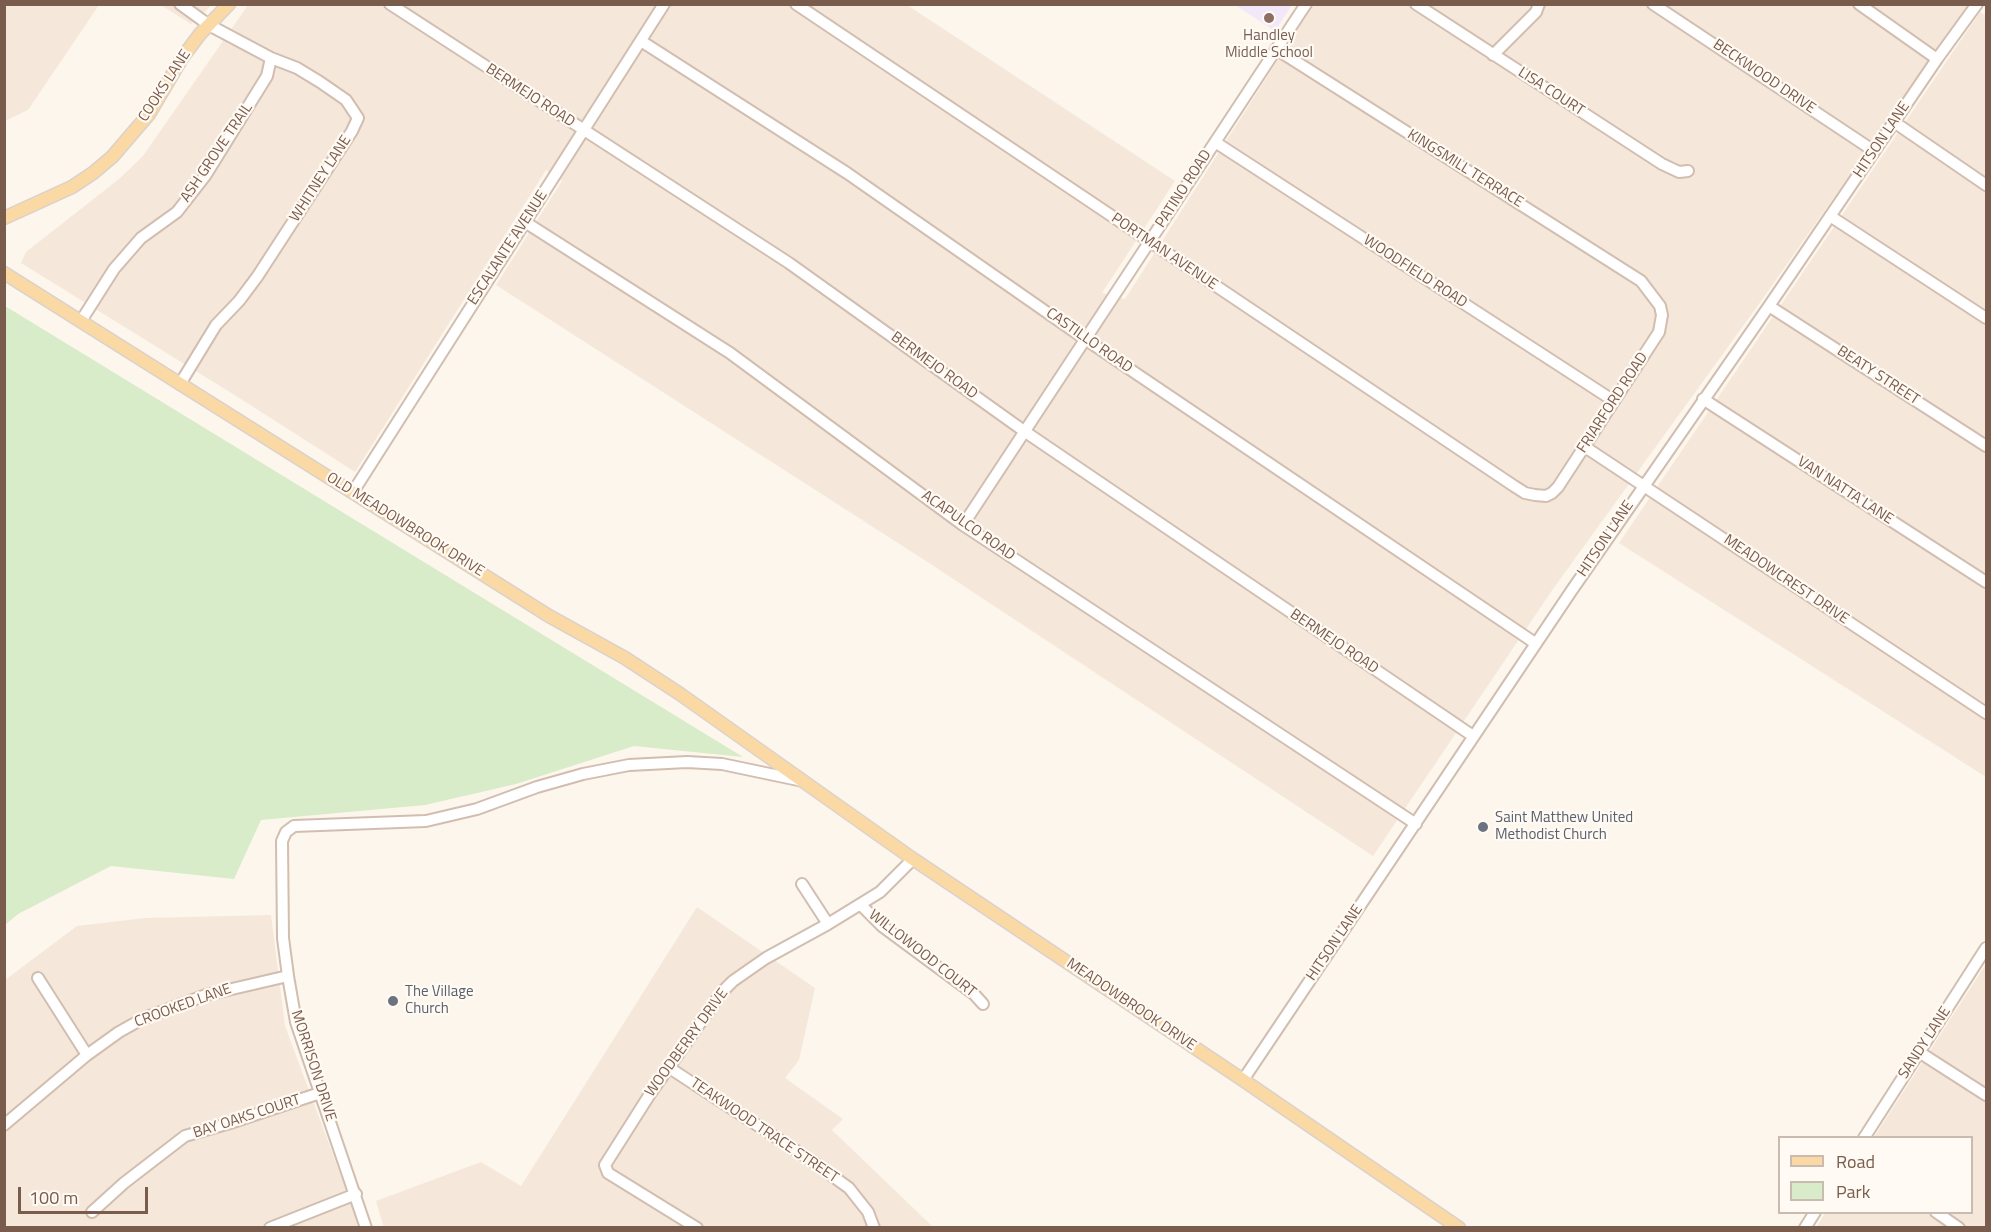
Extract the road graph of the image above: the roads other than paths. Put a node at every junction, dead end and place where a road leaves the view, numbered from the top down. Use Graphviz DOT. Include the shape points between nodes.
graph roads {
  1 [pos="180,4"];
  2 [pos="229,4"];
  3 [pos="390,4"];
  4 [pos="664,4"];
  5 [pos="796,4"];
  6 [pos="1306,4"];
  7 [pos="1416,4"];
  8 [pos="1539,4"];
  9 [pos="1653,4"];
  10 [pos="1859,4"];
  11 [pos="1977,4"];
  12 [pos="209,25"];
  13 [pos="641,41"];
  14 [pos="1276,49"];
  15 [pos="1493,55"];
  16 [pos="270,58"];
  17 [pos="1937,59"];
  18 [pos="1894,122"];
  19 [pos="583,131"];
  20 [pos="1215,142"];
  21 [pos="1874,151"];
  22 [pos="1688,171"];
  23 [pos="1986,185"];
  24 [pos="1830,216"];
  25 [pos="4,218"];
  26 [pos="525,222"];
  27 [pos="1149,242"];
  28 [pos="4,273"];
  29 [pos="1651,292"];
  30 [pos="1769,306"];
  31 [pos="1986,318"];
  32 [pos="81,321"];
  33 [pos="1085,339"];
  34 [pos="180,384"];
  35 [pos="1704,399"];
  36 [pos="1614,401"];
  37 [pos="1024,431"];
  38 [pos="1986,446"];
  39 [pos="1585,447"];
  40 [pos="1643,485"];
  41 [pos="353,492"];
  42 [pos="1535,495"];
  43 [pos="963,525"];
  44 [pos="1986,582"];
  45 [pos="1535,644"];
  46 [pos="1986,713"];
  47 [pos="1473,736"];
  48 [pos="803,782"];
  49 [pos="1416,824"];
  50 [pos="913,859"];
  51 [pos="802,884"];
  52 [pos="861,905"];
  53 [pos="828,924"];
  54 [pos="1986,948"];
  55 [pos="288,976"];
  56 [pos="38,978"];
  57 [pos="983,1004"];
  58 [pos="1919,1052"];
  59 [pos="87,1055"];
  60 [pos="668,1067"];
  61 [pos="1243,1080"];
  62 [pos="320,1093"];
  63 [pos="1986,1095"];
  64 [pos="4,1125"];
  65 [pos="1865,1136"];
  66 [pos="356,1194"];
  67 [pos="92,1212"];
  68 [pos="1814,1214"];
  69 [pos="1939,1214"];
  70 [pos="270,1227"];
  71 [pos="366,1227"];
  72 [pos="697,1227"];
  73 [pos="874,1227"];
  74 [pos="1459,1227"];
  75 [pos="1805,1227"];
  76 [pos="1959,1227"];
  1 -- 12 [label="street, WHITNEY LANE"];
  2 -- 12 [label="main road, COOKS LANE"];
  3 -- 19 [label="street, BERMEJO ROAD"];
  4 -- 13 [label="street, ESCALANTE AVENUE"];
  5 -- 27 [label="street, PORTMAN AVENUE"];
  6 -- 14 [label="street, PATINO ROAD"];
  7 -- 15 [label="street, LISA COURT"];
  8 -- 15 [label="street" via="1536,12"];
  9 -- 21 [label="street, BECKWOOD DRIVE"];
  10 -- 17 [label="street"];
  11 -- 17 [label="street, HITSON LANE"];
  12 -- 16 [label="street, WHITNEY LANE"];
  12 -- 25 [label="main road, COOKS LANE" via="182,58 149,114 112,157 72,187"];
  13 -- 19 [label="street, ESCALANTE AVENUE"];
  13 -- 33 [label="street, CASTILLO ROAD" via="847,173"];
  14 -- 20 [label="street, PATINO ROAD"];
  14 -- 29 [label="street, KINGSMILL TERRACE" via="1641,281"];
  15 -- 22 [label="street, LISA COURT" via="1662,164 1679,172"];
  16 -- 32 [label="street, ASH GROVE TRAIL" via="267,76 206,176 177,212 141,238 121,261"];
  16 -- 34 [label="street, WHITNEY LANE" via="320,82 346,100 358,118 257,277 216,325"];
  17 -- 18 [label="street, HITSON LANE"];
  18 -- 21 [label="street, HITSON LANE"];
  18 -- 23 [label="street"];
  19 -- 26 [label="street, ESCALANTE AVENUE"];
  19 -- 37 [label="street, BERMEJO ROAD" via="789,263"];
  20 -- 27 [label="street, PATINO ROAD"];
  20 -- 36 [label="street, WOODFIELD ROAD"];
  21 -- 24 [label="street, HITSON LANE"];
  24 -- 30 [label="street, HITSON LANE"];
  24 -- 31 [label="street"];
  26 -- 41 [label="street, ESCALANTE AVENUE"];
  26 -- 43 [label="street, ACAPULCO ROAD" via="730,353"];
  27 -- 33 [label="street, PATINO ROAD"];
  27 -- 42 [label="street, PORTMAN AVENUE" via="1515,486"];
  28 -- 32 [label="main road, OLD MEADOWBROOK DRIVE"];
  29 -- 36 [label="street, FRIARFORD ROAD" via="1662,315 1659,332"];
  30 -- 35 [label="street, HITSON LANE"];
  30 -- 38 [label="street, BEATY STREET"];
  32 -- 34 [label="main road, OLD MEADOWBROOK DRIVE"];
  33 -- 37 [label="street, PATINO ROAD"];
  33 -- 45 [label="street, CASTILLO ROAD"];
  34 -- 41 [label="main road, OLD MEADOWBROOK DRIVE"];
  35 -- 40 [label="street, HITSON LANE"];
  35 -- 44 [label="street, VAN NATTA LANE"];
  36 -- 39 [label="street, FRIARFORD ROAD"];
  37 -- 43 [label="street, PATINO ROAD"];
  37 -- 47 [label="street, BERMEJO ROAD"];
  39 -- 40 [label="street, MEADOWCREST DRIVE"];
  39 -- 42 [label="street, FRIARFORD ROAD" via="1552,493"];
  40 -- 45 [label="street, HITSON LANE"];
  40 -- 46 [label="street, MEADOWCREST DRIVE"];
  41 -- 48 [label="main road, OLD MEADOWBROOK DRIVE" via="549,616 625,658"];
  43 -- 49 [label="street, ACAPULCO ROAD"];
  45 -- 47 [label="street, HITSON LANE"];
  47 -- 49 [label="street, HITSON LANE"];
  48 -- 50 [label="main road, MEADOWBROOK DRIVE"];
  48 -- 55 [label="street, MORRISON DRIVE" via="722,764 629,765 583,774 477,809 426,821 294,826 282,841"];
  49 -- 61 [label="street, HITSON LANE"];
  50 -- 52 [label="street, WOODBERRY DRIVE"];
  50 -- 61 [label="main road, MEADOWBROOK DRIVE"];
  51 -- 53 [label="street"];
  52 -- 53 [label="street, WOODBERRY DRIVE"];
  52 -- 57 [label="street, WILLOWOOD COURT" via="882,926"];
  53 -- 60 [label="street, WOODBERRY DRIVE" via="766,958 734,981 711,1005"];
  54 -- 58 [label="street, SANDY LANE"];
  55 -- 59 [label="street, CROOKED LANE" via="206,995 144,1018"];
  55 -- 62 [label="street, MORRISON DRIVE" via="296,1022"];
  56 -- 59 [label="street"];
  58 -- 63 [label="street"];
  58 -- 65 [label="street, SANDY LANE"];
  59 -- 64 [label="street, CROOKED LANE"];
  60 -- 72 [label="street, WOODBERRY DRIVE" via="605,1168"];
  60 -- 73 [label="street, TEAKWOOD TRACE STREET" via="849,1188 868,1212"];
  61 -- 74 [label="main road, MEADOWBROOK DRIVE"];
  62 -- 66 [label="street, MORRISON DRIVE"];
  62 -- 67 [label="street, BAY OAKS COURT" via="185,1136"];
  66 -- 70 [label="street"];
  66 -- 71 [label="street, MORRISON DRIVE"];
  68 -- 75 [label="street"];
  69 -- 76 [label="street"];
}
